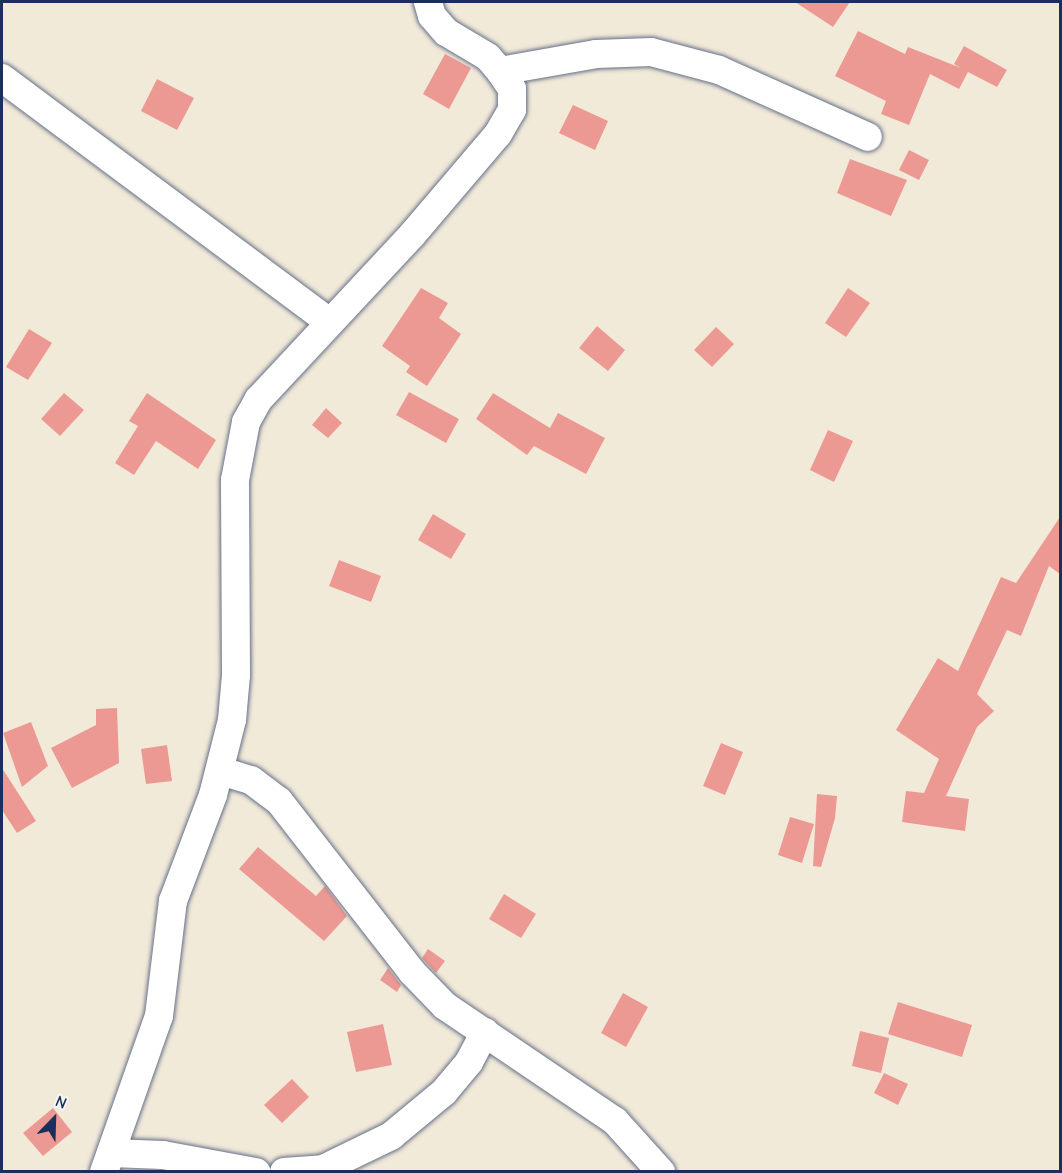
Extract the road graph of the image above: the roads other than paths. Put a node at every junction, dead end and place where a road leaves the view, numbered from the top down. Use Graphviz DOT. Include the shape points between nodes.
graph roads {
  1 [pos="428,2"];
  2 [pos="500,70"];
  3 [pos="2,78"];
  4 [pos="868,137"];
  5 [pos="328,321"];
  6 [pos="221,771"];
  7 [pos="485,1032"];
  8 [pos="107,1162"];
  9 [pos="256,1172"];
  10 [pos="284,1172"];
  11 [pos="661,1172"];
  1 -- 2 [label="street" via="432,16 446,32 488,57"];
  2 -- 4 [label="street" via="596,54 651,52 719,70"];
  2 -- 5 [label="street" via="512,89 512,110 498,134 412,235"];
  3 -- 5 [label="street"];
  5 -- 6 [label="street" via="259,399 237,450 236,675"];
  6 -- 7 [label="street" via="251,780 279,801 412,972 445,1006"];
  6 -- 8 [label="street" via="173,902 159,1016"];
  7 -- 10 [label="street" via="469,1062 444,1092 391,1136 323,1169"];
  7 -- 11 [label="street" via="615,1121"];
  8 -- 9 [label="street" via="163,1155"];
}
